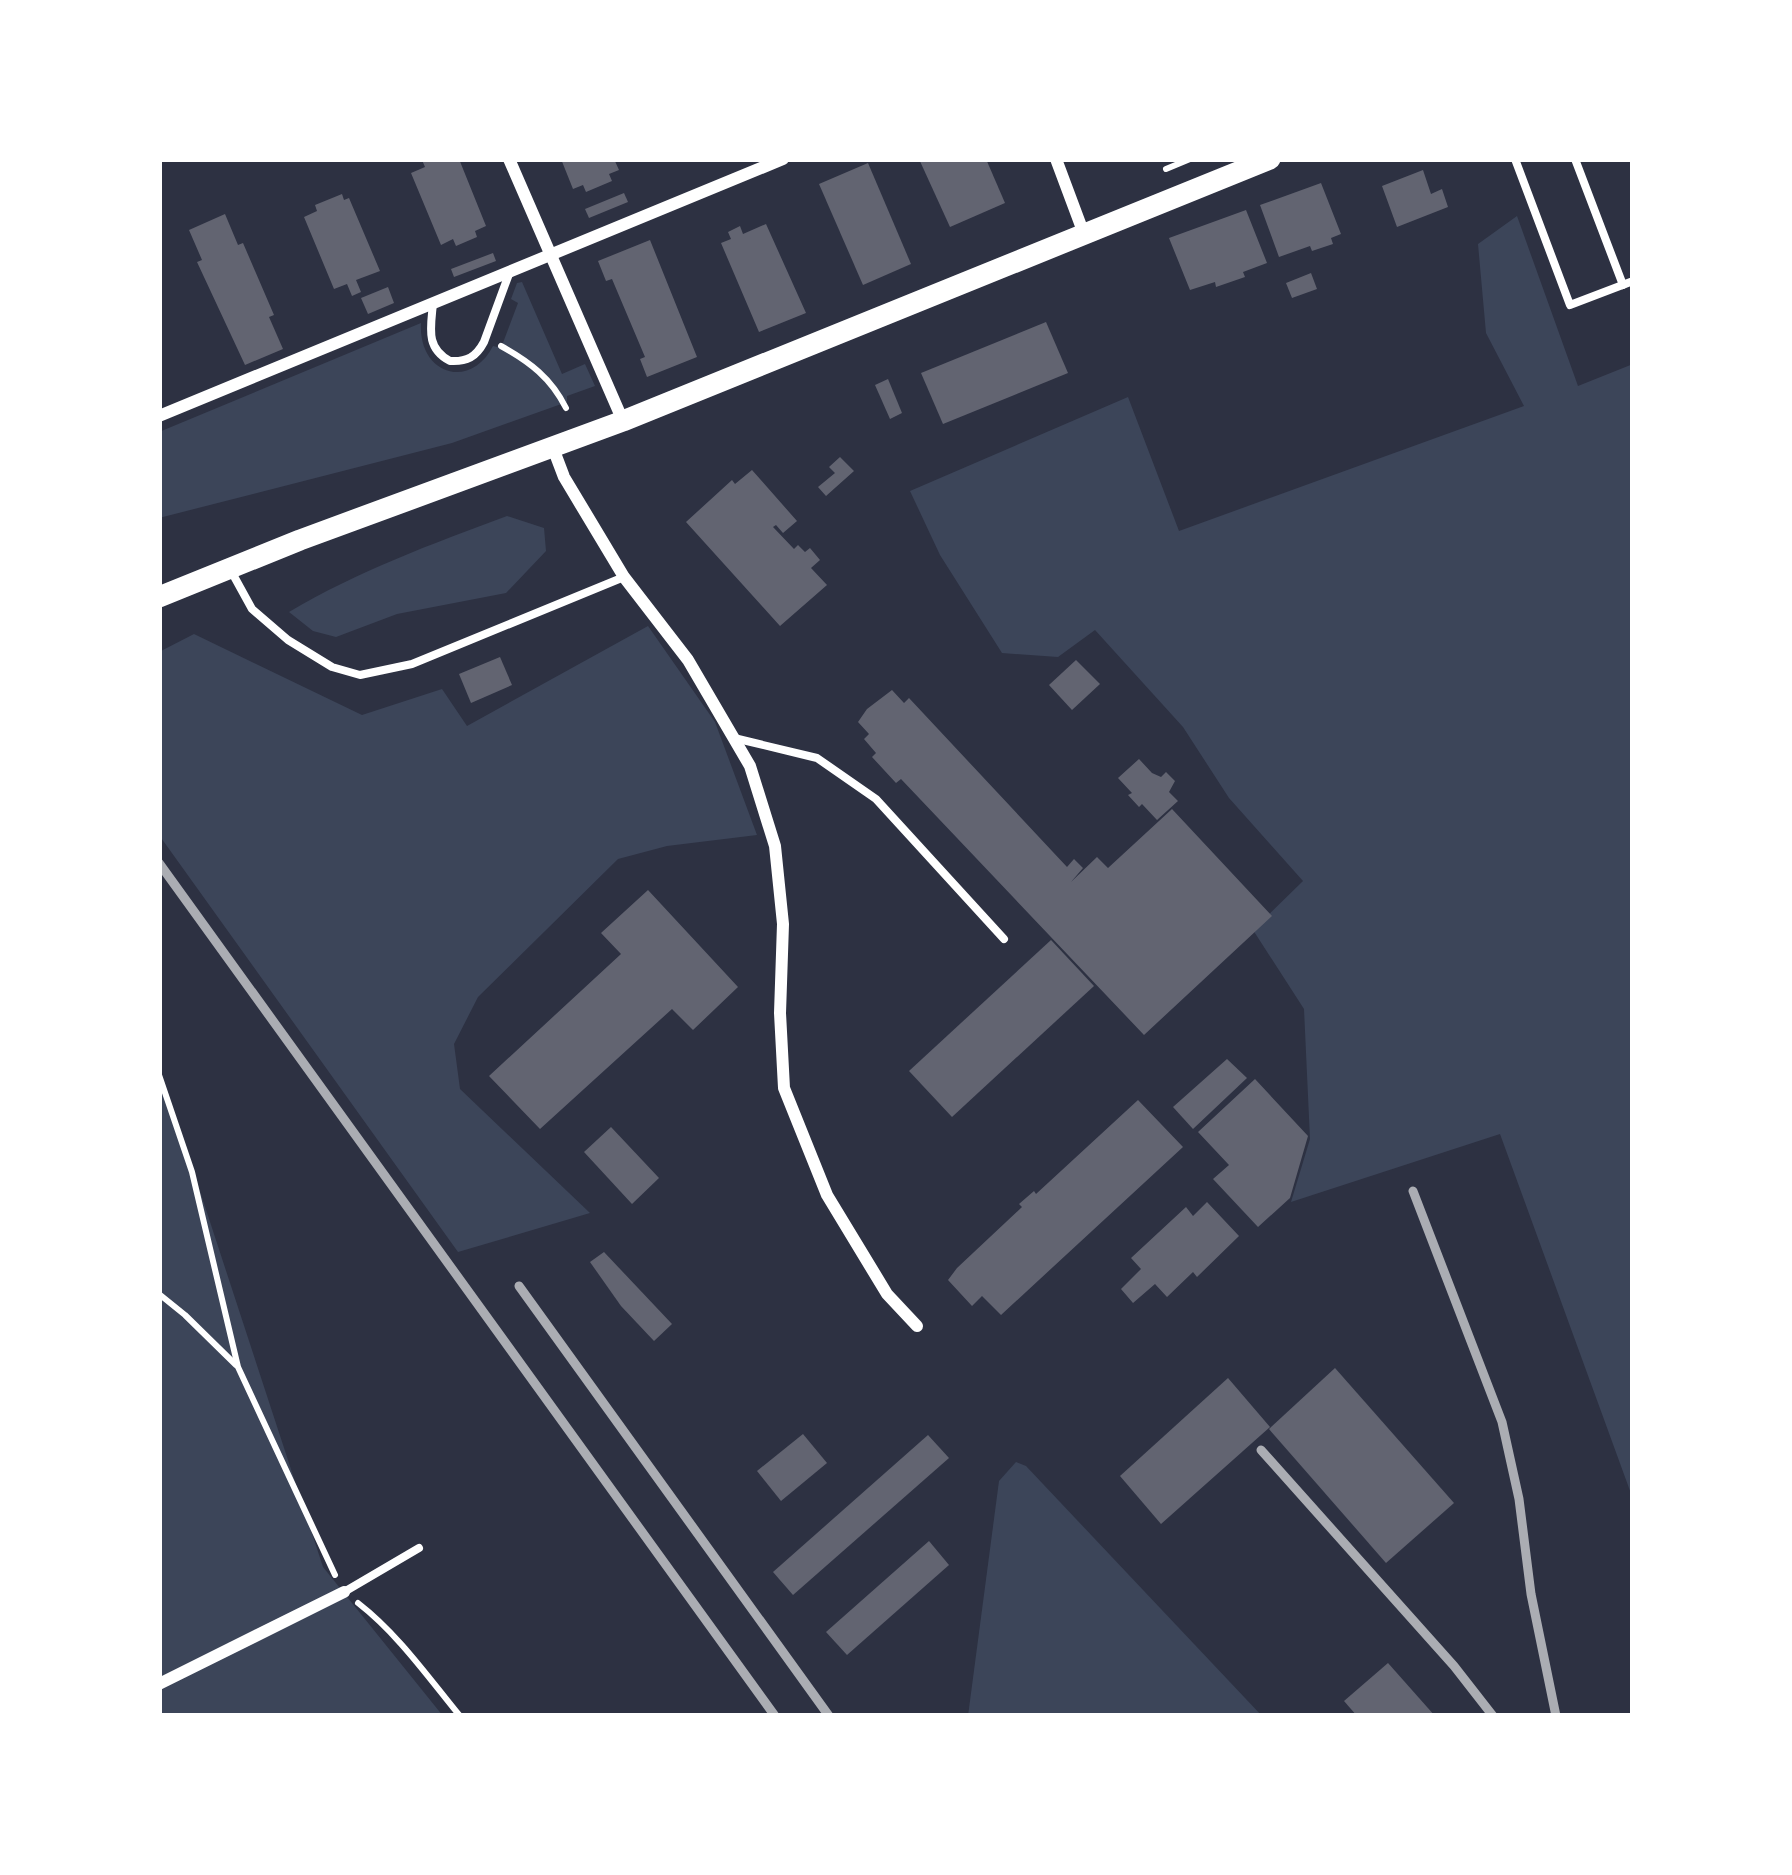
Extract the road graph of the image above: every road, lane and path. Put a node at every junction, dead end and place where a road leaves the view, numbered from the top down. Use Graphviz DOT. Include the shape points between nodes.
graph roads {
  1 [pos="509,159"];
  2 [pos="784,159"];
  3 [pos="1056,159"];
  4 [pos="1190,159"];
  5 [pos="1270,159"];
  6 [pos="1515,159"];
  7 [pos="1575,159"];
  8 [pos="1166,169"];
  9 [pos="1084,234"];
  10 [pos="550,256"];
  11 [pos="509,273"];
  12 [pos="1628,283"];
  13 [pos="433,303"];
  14 [pos="503,333"];
  15 [pos="566,408"];
  16 [pos="159,416"];
  17 [pos="623,421"];
  18 [pos="553,448"];
  19 [pos="229,568"];
  20 [pos="624,578"];
  21 [pos="159,596"];
  22 [pos="733,737"];
  23 [pos="1004,939"];
  24 [pos="159,1075"];
  25 [pos="159,1294"];
  26 [pos="917,1326"];
  27 [pos="238,1367"];
  28 [pos="419,1548"];
  29 [pos="344,1592"];
  30 [pos="159,1684"];
  31 [pos="460,1716"];
  1 -- 10 [label="street"];
  2 -- 10 [label="street"];
  3 -- 9 [label="street"];
  4 -- 8 [label="path"];
  5 -- 9 [label="street"];
  6 -- 12 [label="lane" via="1570,305"];
  7 -- 12 [label="lane"];
  9 -- 17 [label="street"];
  10 -- 11 [label="street"];
  10 -- 17 [label="street"];
  11 -- 13 [label="street"];
  11 -- 13 [label="lane" via="471,358 450,361 433,348"];
  13 -- 16 [label="street"];
  14 -- 15 [label="path" via="498,345 542,372"];
  17 -- 18 [label="street"];
  18 -- 19 [label="street"];
  18 -- 20 [label="street"];
  19 -- 20 [label="lane" via="252,608 288,640 360,675 412,664"];
  19 -- 21 [label="street"];
  20 -- 22 [label="street" via="688,660"];
  22 -- 23 [label="lane" via="817,758 876,799"];
  22 -- 26 [label="street" via="775,846 784,1088 826,1195 886,1294"];
  24 -- 27 [label="path" via="192,1172"];
  25 -- 27 [label="path"];
  27 -- 29 [label="path"];
  28 -- 29 [label="lane"];
  29 -- 30 [label="street"];
  29 -- 31 [label="path" via="389,1631"];
}
